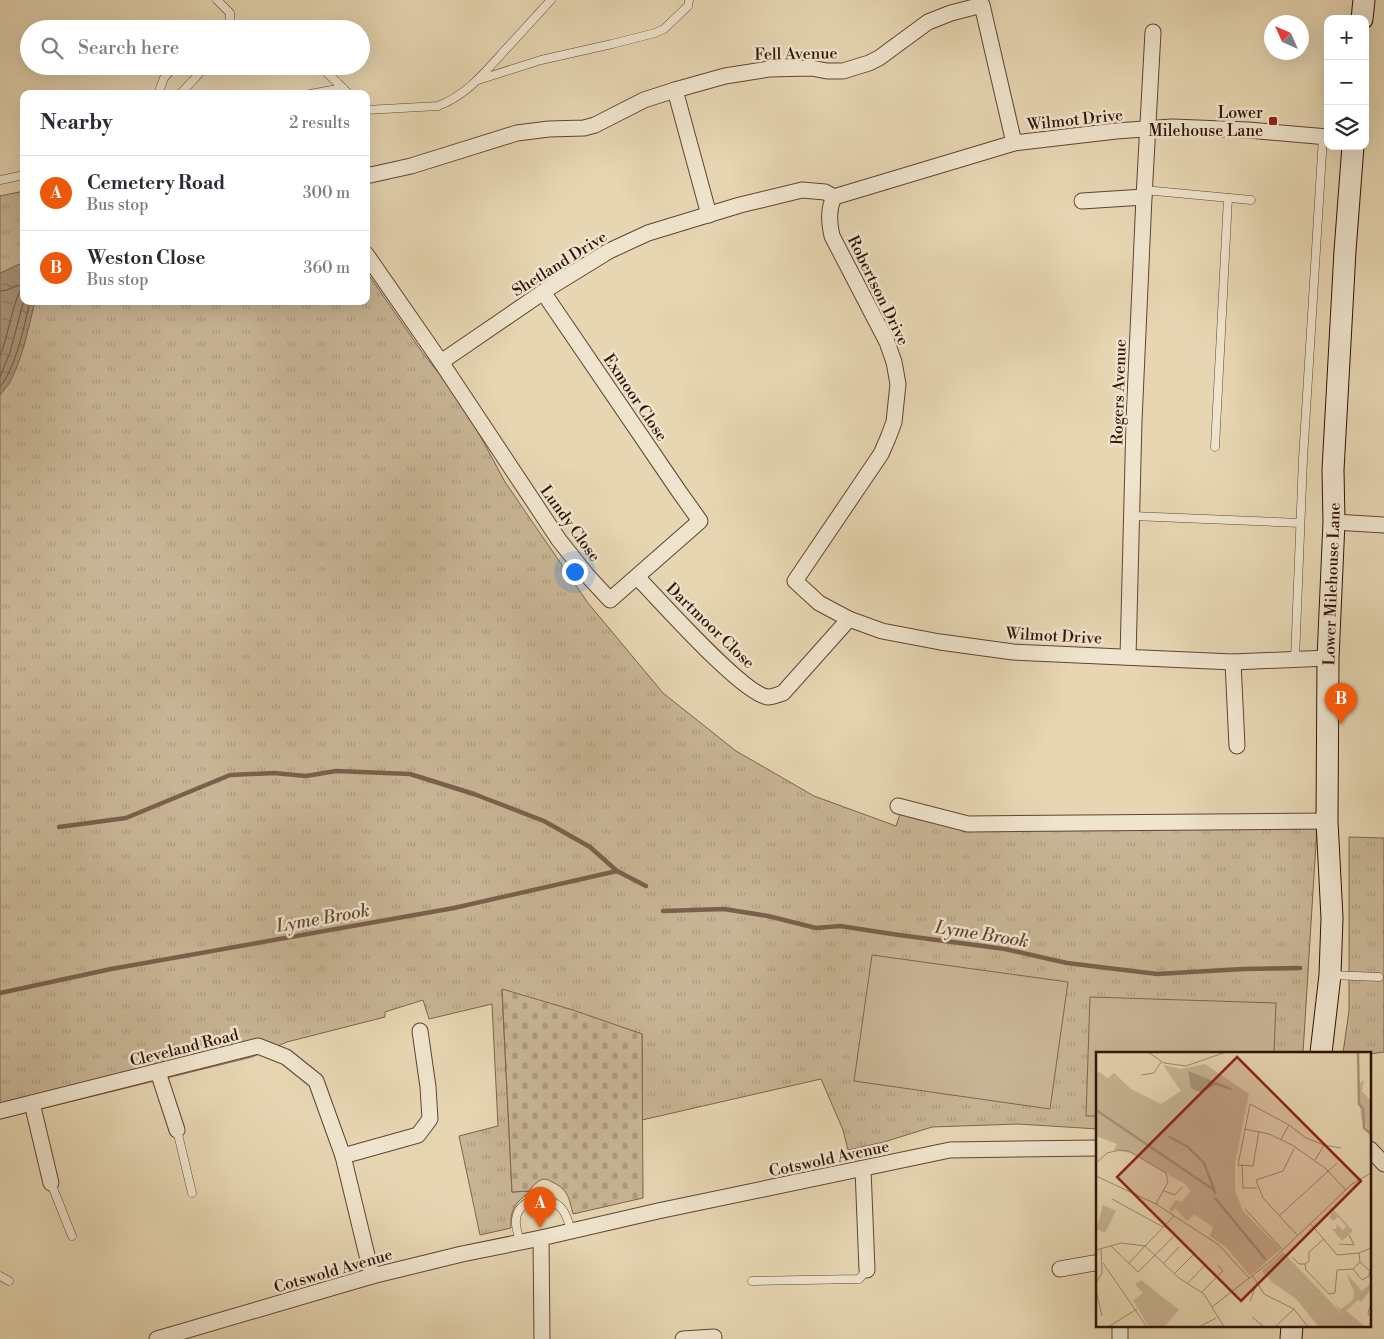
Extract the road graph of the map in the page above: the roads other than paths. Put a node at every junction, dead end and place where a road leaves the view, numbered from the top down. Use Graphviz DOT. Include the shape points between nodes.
graph roads {
  1 [pos="217,0"];
  2 [pos="551,0"];
  3 [pos="689,0"];
  4 [pos="1364,0"];
  5 [pos="981,3"];
  6 [pos="1362,15"];
  7 [pos="230,20"];
  8 [pos="1153,32"];
  9 [pos="166,75"];
  10 [pos="198,75"];
  11 [pos="329,75"];
  12 [pos="478,80"];
  13 [pos="160,90"];
  14 [pos="184,90"];
  15 [pos="345,90"];
  16 [pos="675,90"];
  17 [pos="370,110"];
  18 [pos="1148,129"];
  19 [pos="1324,137"];
  20 [pos="1014,143"];
  21 [pos="1324,150"];
  22 [pos="1353,150"];
  23 [pos="370,175"];
  24 [pos="20,176"];
  25 [pos="0,180"];
  26 [pos="1144,193"];
  27 [pos="834,197"];
  28 [pos="1228,198"];
  29 [pos="1251,200"];
  30 [pos="1082,201"];
  31 [pos="709,215"];
  32 [pos="370,260"];
  33 [pos="543,292"];
  34 [pos="441,362"];
  35 [pos="1215,447"];
  36 [pos="1132,516"];
  37 [pos="700,521"];
  38 [pos="1334,522"];
  39 [pos="1300,523"];
  40 [pos="1384,525"];
  41 [pos="637,576"];
  42 [pos="795,581"];
  43 [pos="849,619"];
  44 [pos="1128,657"];
  45 [pos="1328,658"];
  46 [pos="1296,659"];
  47 [pos="1233,662"];
  48 [pos="1237,746"];
  49 [pos="898,806"];
  50 [pos="1327,820"];
  51 [pos="1330,975"];
  52 [pos="1379,977"];
  53 [pos="420,1031"];
  54 [pos="1321,1052"];
  55 [pos="158,1072"];
  56 [pos="32,1103"];
  57 [pos="0,1111"];
  58 [pos="177,1130"];
  59 [pos="1096,1148"];
  60 [pos="1372,1151"];
  61 [pos="343,1156"];
  62 [pos="1384,1164"];
  63 [pos="863,1169"];
  64 [pos="52,1183"];
  65 [pos="192,1193"];
  66 [pos="571,1231"];
  67 [pos="72,1236"];
  68 [pos="541,1238"];
  69 [pos="520,1242"];
  70 [pos="1096,1264"];
  71 [pos="1060,1269"];
  72 [pos="868,1270"];
  73 [pos="0,1276"];
  74 [pos="372,1276"];
  75 [pos="9,1281"];
  76 [pos="752,1281"];
  77 [pos="1120,1326"];
  78 [pos="1292,1326"];
  79 [pos="714,1337"];
  80 [pos="157,1339"];
  81 [pos="542,1339"];
  82 [pos="683,1339"];
  83 [pos="1120,1339"];
  84 [pos="1290,1339"];
  1 -- 7 [label="lane" via="230,13"];
  2 -- 12 [label="lane"];
  3 -- 12 [label="lane" via="688,6 664,29 654,33 541,60"];
  4 -- 6 [label="main road"];
  5 -- 16 [label="street, Fell Avenue" via="928,22 879,58 843,71 769,69 725,76"];
  5 -- 20 [label="street, Fell Avenue"];
  8 -- 18 [label="street, Rogers Avenue"];
  9 -- 13 [label="lane"];
  10 -- 14 [label="lane"];
  11 -- 15 [label="lane"];
  12 -- 17 [label="lane" via="460,95 438,106"];
  16 -- 23 [label="street" via="644,100 584,128 549,128 517,133 411,166"];
  16 -- 31 [label="street"];
  18 -- 19 [label="street, Wilmot Drive" via="1172,126 1239,129"];
  18 -- 20 [label="street, Wilmot Drive"];
  18 -- 26 [label="street, Rogers Avenue"];
  20 -- 27 [label="street, Wilmot Drive"];
  21 -- 39 [label="lane, Lower Milehouse Lane"];
  22 -- 38 [label="main road, Lower Milehouse Lane" via="1333,460"];
  24 -- 25 [label="lane"];
  26 -- 28 [label="lane"];
  26 -- 30 [label="street"];
  26 -- 36 [label="street, Rogers Avenue"];
  27 -- 31 [label="street, Shetland Drive" via="825,192 802,190"];
  27 -- 42 [label="street, Robertson Drive" via="829,214 832,236 887,342 898,384 894,422 881,454"];
  28 -- 29 [label="lane"];
  28 -- 35 [label="lane"];
  31 -- 33 [label="street, Shetland Drive" via="648,233 609,251"];
  32 -- 34 [label="street"];
  33 -- 34 [label="street, Shetland Drive"];
  33 -- 37 [label="street, Exmoor Close"];
  34 -- 41 [label="street, Lundy Close" via="559,540 586,574 610,600"];
  36 -- 39 [label="lane"];
  36 -- 44 [label="street, Rogers Avenue"];
  37 -- 41 [label="street, Lundy Close"];
  38 -- 40 [label="street"];
  38 -- 45 [label="main road, Lower Milehouse Lane"];
  39 -- 46 [label="lane, Lower Milehouse Lane"];
  41 -- 43 [label="street, Dartmoor Close" via="712,656 753,690 768,697 783,693"];
  42 -- 43 [label="street, Wilmot Drive" via="819,603"];
  43 -- 44 [label="street, Wilmot Drive" via="882,631 967,646 1013,652"];
  44 -- 47 [label="street, Wilmot Drive"];
  45 -- 46 [label="street, Wilmot Drive"];
  45 -- 50 [label="main road, Lower Milehouse Lane"];
  46 -- 47 [label="street, Wilmot Drive"];
  47 -- 48 [label="street"];
  49 -- 50 [label="street" via="968,824"];
  50 -- 51 [label="main road, Lower Milehouse Lane" via="1332,918"];
  51 -- 52 [label="lane"];
  51 -- 54 [label="main road, Lower Milehouse Lane"];
  53 -- 61 [label="street" via="430,1119 418,1135"];
  55 -- 56 [label="street, Cleveland Road"];
  55 -- 58 [label="street"];
  55 -- 61 [label="street, Cleveland Road" via="258,1046 286,1057 316,1081"];
  56 -- 57 [label="street, Cleveland Road"];
  56 -- 64 [label="street"];
  58 -- 65 [label="lane"];
  59 -- 63 [label="street, Cotswold Avenue" via="950,1150"];
  60 -- 62 [label="street"];
  61 -- 74 [label="street, Cleveland Road"];
  63 -- 66 [label="street, Cotswold Avenue"];
  63 -- 72 [label="street"];
  64 -- 67 [label="lane"];
  66 -- 68 [label="street, Cotswold Avenue"];
  66 -- 69 [label="lane" via="559,1206 547,1199 533,1200 521,1208 516,1220"];
  68 -- 69 [label="street, Cotswold Avenue"];
  68 -- 81 [label="street"];
  69 -- 74 [label="street, Cotswold Avenue"];
  70 -- 71 [label="street"];
  72 -- 76 [label="lane" via="860,1279"];
  73 -- 75 [label="lane"];
  74 -- 80 [label="street, Cotswold Avenue"];
  77 -- 83 [label="street"];
  78 -- 84 [label="main road"];
  79 -- 82 [label="street"];
}
